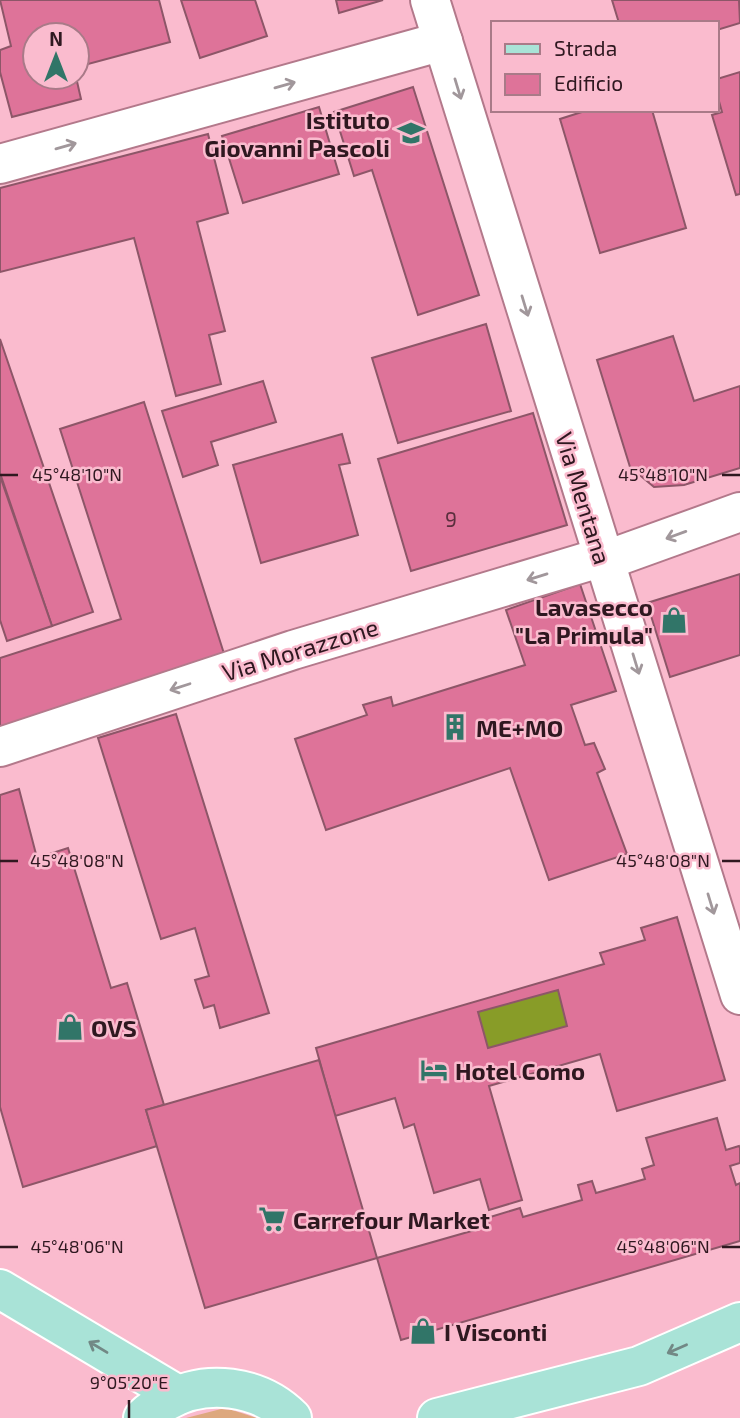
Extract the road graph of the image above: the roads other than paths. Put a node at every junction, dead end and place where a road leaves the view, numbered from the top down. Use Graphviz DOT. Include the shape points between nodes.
graph roads {
  1 [pos="430,0"];
  2 [pos="443,41"];
  3 [pos="0,164"];
  4 [pos="740,512"];
  5 [pos="603,559"];
  6 [pos="0,747"];
  7 [pos="740,995"];
  8 [pos="0,1289"];
  9 [pos="740,1322"];
  10 [pos="178,1395"];
  11 [pos="143,1418"];
  12 [pos="292,1418"];
  13 [pos="437,1418"];
  1 -- 2 [label="street, Via Mentana"];
  3 -- 2 [label="street, one-way"];
  2 -- 5 [label="street, Via Mentana, one-way"];
  4 -- 5 [label="street, Via Morazzone, one-way"];
  5 -- 6 [label="street, Via Morazzone, one-way" via="293,650"];
  5 -- 7 [label="street, Via Mentana, one-way"];
  10 -- 8 [label="main road, one-way"];
  9 -- 13 [label="main road, one-way" via="639,1366"];
  10 -- 11 [label="main road"];
  10 -- 12 [label="main road" via="207,1388 237,1389 265,1399"];
}
